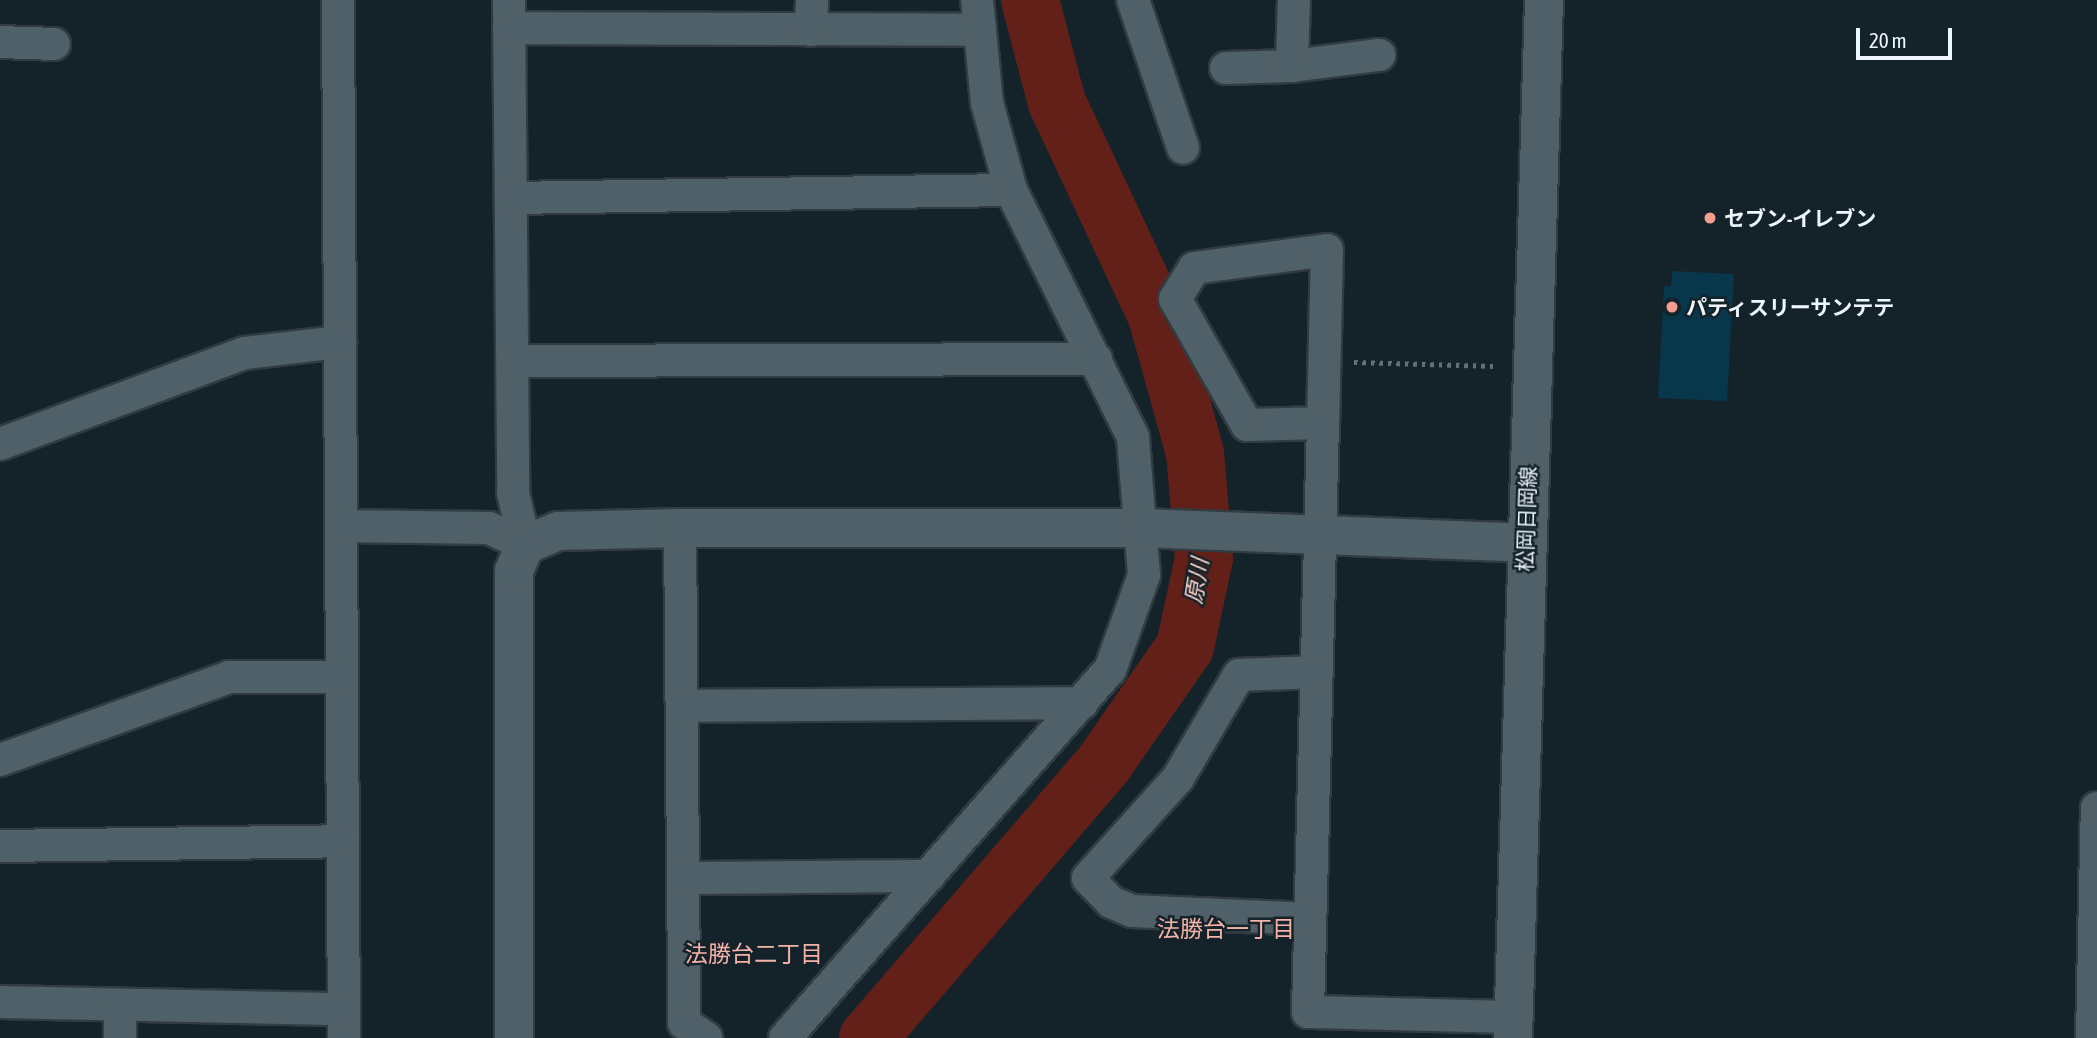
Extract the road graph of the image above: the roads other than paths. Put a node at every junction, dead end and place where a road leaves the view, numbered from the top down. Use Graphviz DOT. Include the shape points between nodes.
graph roads {
  1 [pos="338,0"];
  2 [pos="1133,0"];
  3 [pos="1294,0"];
  4 [pos="1544,0"];
  5 [pos="509,14"];
  6 [pos="812,15"];
  7 [pos="978,15"];
  8 [pos="0,42"];
  9 [pos="54,44"];
  10 [pos="1379,55"];
  11 [pos="1292,66"];
  12 [pos="1226,68"];
  13 [pos="1183,148"];
  14 [pos="1011,190"];
  15 [pos="512,198"];
  16 [pos="340,342"];
  17 [pos="1096,359"];
  18 [pos="515,361"];
  19 [pos="1323,423"];
  20 [pos="0,444"];
  21 [pos="341,526"];
  22 [pos="680,528"];
  23 [pos="1159,529"];
  24 [pos="1320,538"];
  25 [pos="1525,542"];
  26 [pos="525,545"];
  27 [pos="1316,672"];
  28 [pos="342,677"];
  29 [pos="1083,702"];
  30 [pos="682,706"];
  31 [pos="0,760"];
  32 [pos="2097,808"];
  33 [pos="343,841"];
  34 [pos="0,846"];
  35 [pos="929,877"];
  36 [pos="683,878"];
  37 [pos="1310,919"];
  38 [pos="0,1002"];
  39 [pos="120,1005"];
  40 [pos="344,1023"];
  41 [pos="1513,1028"];
  42 [pos="120,1038"];
  43 [pos="514,1038"];
  44 [pos="706,1038"];
  45 [pos="785,1038"];
  46 [pos="2092,1038"];
  1 -- 16 [label="street"];
  2 -- 13 [label="street"];
  3 -- 11 [label="street"];
  4 -- 25 [label="street, 松岡日岡線"];
  5 -- 6 [label="street"];
  5 -- 15 [label="street"];
  6 -- 7 [label="street"];
  7 -- 14 [label="street" via="987,103"];
  8 -- 9 [label="street"];
  10 -- 11 [label="street"];
  11 -- 12 [label="street"];
  14 -- 15 [label="street"];
  14 -- 17 [label="street"];
  15 -- 18 [label="street"];
  16 -- 20 [label="street" via="245,353"];
  16 -- 21 [label="street"];
  17 -- 18 [label="street"];
  17 -- 23 [label="street" via="1133,437"];
  18 -- 26 [label="street" via="513,493"];
  19 -- 19 [label="street" via="1327,250 1194,268 1175,299 1247,425"];
  19 -- 24 [label="street"];
  21 -- 26 [label="street" via="489,528"];
  21 -- 28 [label="street"];
  22 -- 23 [label="street"];
  22 -- 26 [label="street" via="558,531"];
  22 -- 30 [label="street"];
  23 -- 24 [label="street"];
  23 -- 29 [label="street" via="1131,625 1110,670"];
  24 -- 25 [label="street"];
  24 -- 27 [label="street"];
  25 -- 41 [label="street, 松岡日岡線"];
  26 -- 43 [label="street" via="514,571"];
  27 -- 37 [label="street"];
  27 -- 37 [label="street" via="1238,675 1178,778 1088,878 1111,902 1132,911"];
  28 -- 31 [label="street" via="229,677"];
  28 -- 33 [label="street"];
  29 -- 30 [label="street"];
  29 -- 35 [label="street"];
  30 -- 36 [label="street"];
  32 -- 46 [label="street"];
  33 -- 34 [label="street"];
  33 -- 40 [label="street"];
  35 -- 36 [label="street"];
  35 -- 45 [label="street"];
  36 -- 44 [label="street" via="684,1023"];
  37 -- 41 [label="street" via="1308,1012"];
  38 -- 39 [label="street"];
  39 -- 40 [label="street"];
  39 -- 42 [label="street"];
}
